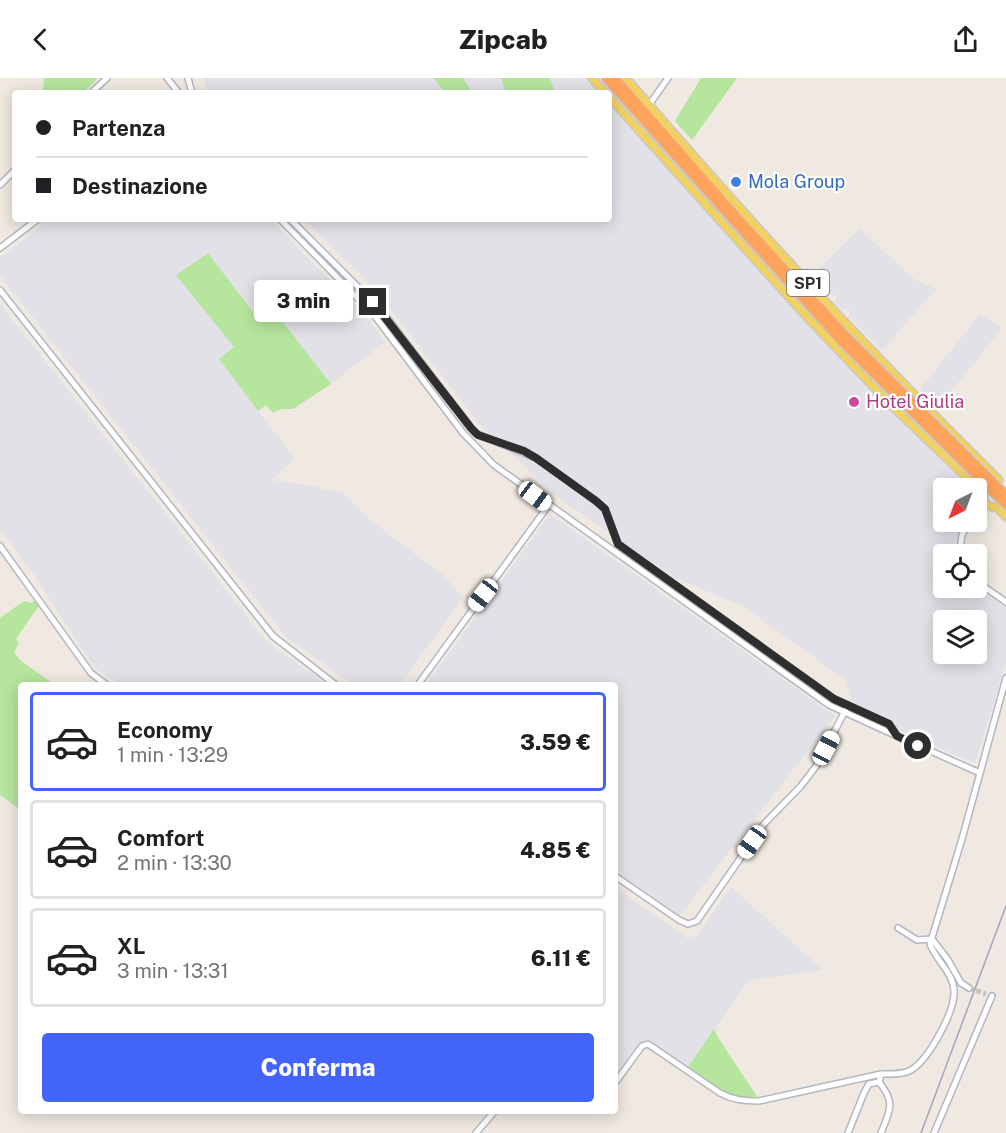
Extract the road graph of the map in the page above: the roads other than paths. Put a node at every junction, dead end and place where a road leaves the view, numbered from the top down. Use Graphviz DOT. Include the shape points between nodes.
graph roads {
  1 [pos="107,78"];
  2 [pos="167,78"];
  3 [pos="591,78"];
  4 [pos="605,78"];
  5 [pos="615,78"];
  6 [pos="626,78"];
  7 [pos="668,78"];
  8 [pos="94,90"];
  9 [pos="177,90"];
  10 [pos="602,90"];
  11 [pos="612,100"];
  12 [pos="650,105"];
  13 [pos="12,173"];
  14 [pos="0,185"];
  15 [pos="34,222"];
  16 [pos="283,222"];
  17 [pos="293,222"];
  18 [pos="0,248"];
  19 [pos="0,290"];
  20 [pos="845,340"];
  21 [pos="968,478"];
  22 [pos="1000,481"];
  23 [pos="1006,495"];
  24 [pos="548,506"];
  25 [pos="1001,506"];
  26 [pos="1006,517"];
  27 [pos="0,546"];
  28 [pos="987,589"];
  29 [pos="1006,602"];
  30 [pos="1006,678"];
  31 [pos="103,682"];
  32 [pos="332,682"];
  33 [pos="420,682"];
  34 [pos="848,705"];
  35 [pos="844,714"];
  36 [pos="897,736"];
  37 [pos="980,773"];
  38 [pos="618,878"];
  39 [pos="898,928"];
  40 [pos="932,939"];
  41 [pos="969,988"];
  42 [pos="992,996"];
  43 [pos="881,1074"];
  44 [pos="618,1079"];
  45 [pos="879,1082"];
  46 [pos="493,1114"];
  47 [pos="476,1133"];
  48 [pos="848,1133"];
  49 [pos="881,1133"];
  50 [pos="934,1133"];
  1 -- 8 [label="street"];
  2 -- 9 [label="street"];
  3 -- 10 [label="main road"];
  4 -- 20 [label="highway"];
  5 -- 20 [label="highway"];
  6 -- 12 [label="main road, SP1"];
  7 -- 12 [label="street"];
  11 -- 21 [label="main road, SP1" via="805,315"];
  12 -- 22 [label="main road, SP1" via="849,328"];
  13 -- 14 [label="street"];
  15 -- 18 [label="street"];
  16 -- 24 [label="street" via="374,315 484,456"];
  17 -- 34 [label="street" via="381,310 475,433 524,451 596,501 605,509 618,544 834,699"];
  19 -- 32 [label="street" via="273,636"];
  20 -- 23 [label="highway, bridge"];
  20 -- 25 [label="highway, bridge"];
  24 -- 33 [label="street"];
  24 -- 35 [label="street"];
  25 -- 26 [label="main road"];
  27 -- 31 [label="street" via="87,668"];
  28 -- 29 [label="street"];
  30 -- 37 [label="street"];
  34 -- 35 [label="street"];
  34 -- 36 [label="street" via="889,724"];
  35 -- 36 [label="street"];
  35 -- 38 [label="street" via="817,765 764,824 697,921 679,921"];
  36 -- 37 [label="street"];
  37 -- 40 [label="street"];
  39 -- 40 [label="street" via="917,940"];
  40 -- 41 [label="street" via="961,983"];
  40 -- 43 [label="street" via="932,951 948,973 955,993 945,1024 936,1042 911,1071"];
  42 -- 50 [label="street"];
  43 -- 44 [label="street" via="744,1101 720,1093 648,1044 642,1046"];
  43 -- 45 [label="street"];
  45 -- 48 [label="street" via="869,1084"];
  45 -- 49 [label="street" via="888,1093 891,1106"];
  46 -- 47 [label="street"];
}
